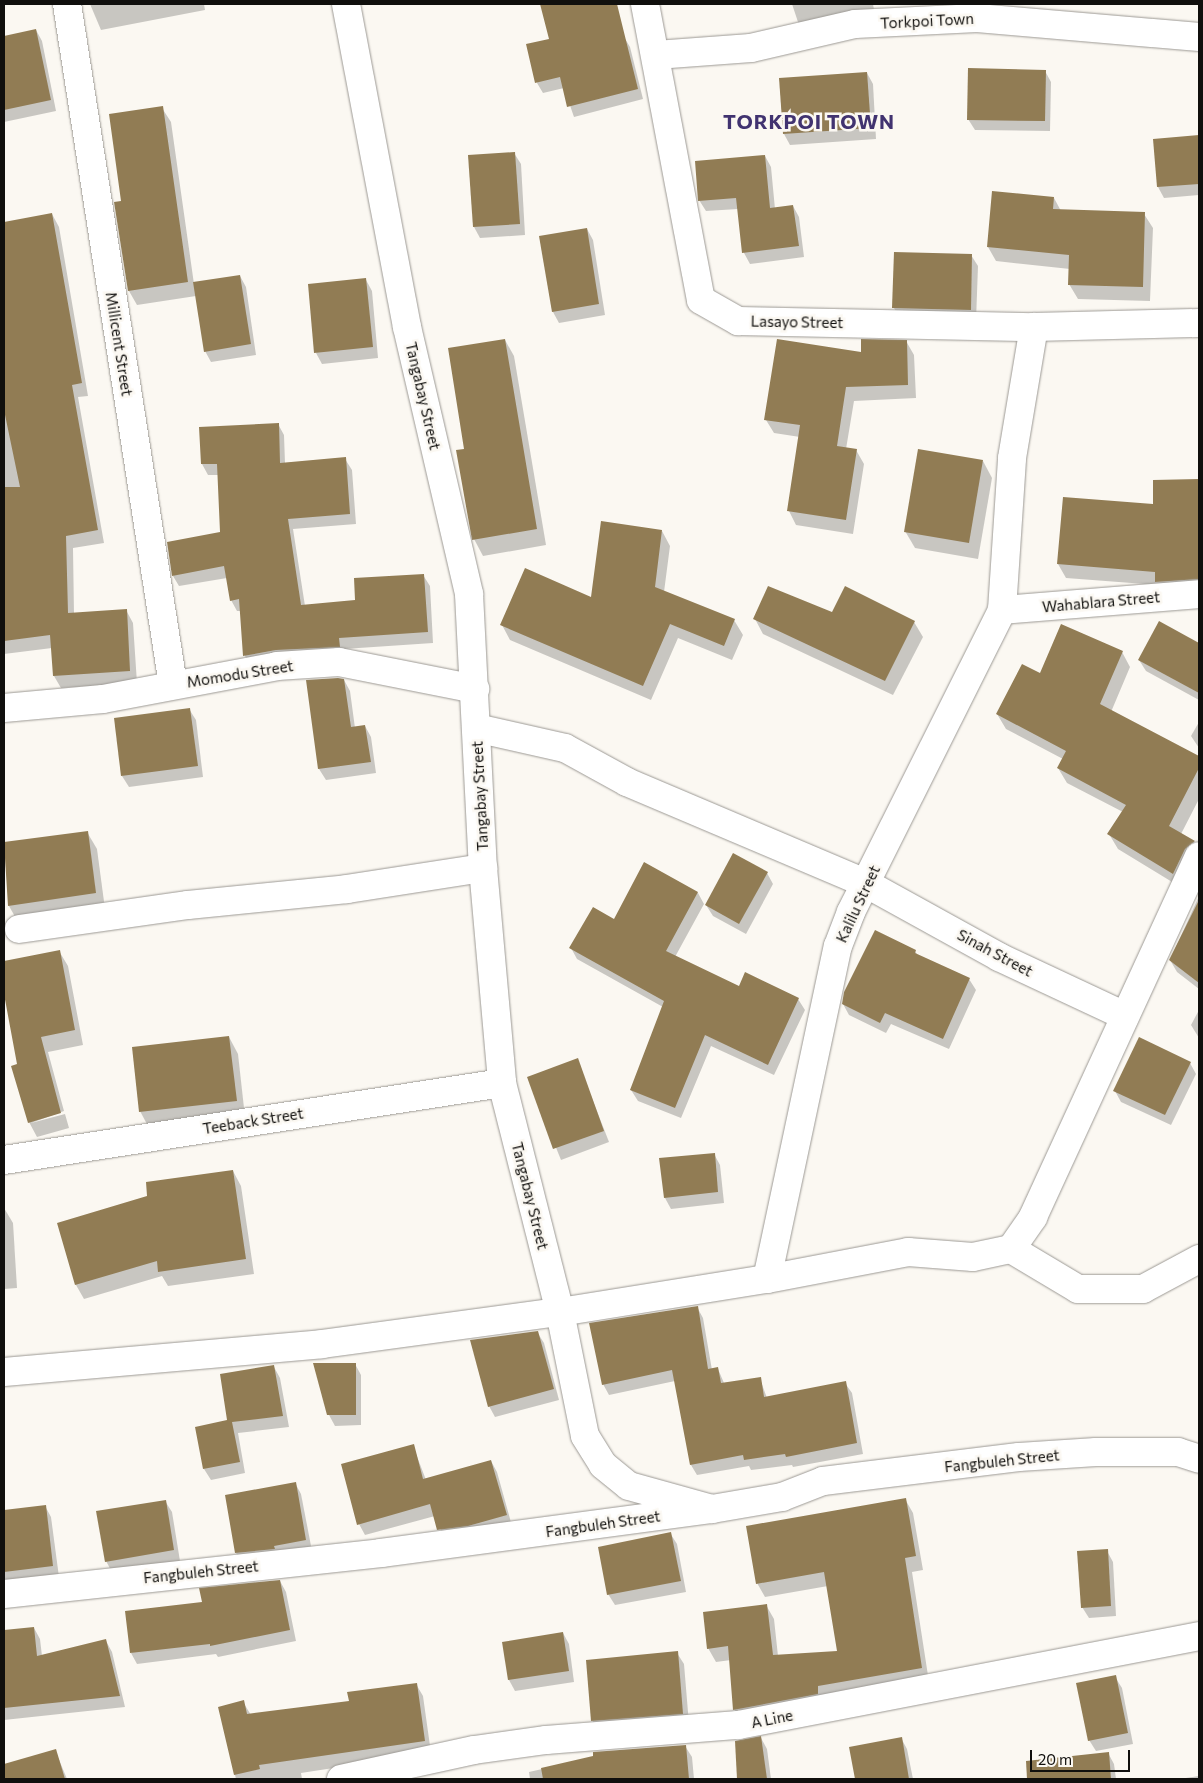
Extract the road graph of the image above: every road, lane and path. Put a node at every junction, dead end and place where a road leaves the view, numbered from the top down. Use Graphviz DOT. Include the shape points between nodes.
graph roads {
  1 [pos="66,4"];
  2 [pos="346,4"];
  3 [pos="645,4"];
  4 [pos="1199,37"];
  5 [pos="656,55"];
  6 [pos="1199,322"];
  7 [pos="1034,327"];
  8 [pos="1199,594"];
  9 [pos="1002,610"];
  10 [pos="173,685"];
  11 [pos="475,689"];
  12 [pos="4,708"];
  13 [pos="476,728"];
  14 [pos="1199,856"];
  15 [pos="483,868"];
  16 [pos="867,884"];
  17 [pos="19,929"];
  18 [pos="1125,1016"];
  19 [pos="502,1083"];
  20 [pos="4,1160"];
  21 [pos="1011,1249"];
  22 [pos="1199,1259"];
  23 [pos="767,1279"];
  24 [pos="560,1312"];
  25 [pos="4,1372"];
  26 [pos="1199,1459"];
  27 [pos="712,1509"];
  28 [pos="4,1594"];
  29 [pos="1199,1636"];
  30 [pos="341,1779"];
  1 -- 10 [label="street, Millicent Street"];
  2 -- 11 [label="street, Tangabay Street" via="407,327 469,594"];
  3 -- 5 [label="street, Lasayo Street"];
  4 -- 5 [label="street, Torkpoi Town" via="977,18 855,24 751,48"];
  5 -- 7 [label="street, Lasayo Street" via="701,300 738,320"];
  6 -- 7 [label="street, Lasayo Street"];
  7 -- 9 [label="street" via="1012,458"];
  8 -- 9 [label="street, Wahablara Street"];
  9 -- 16 [label="street, Kalilu Street"];
  10 -- 11 [label="street, Momodu Street" via="277,666 339,662"];
  10 -- 12 [label="street, Momodu Street" via="103,699"];
  11 -- 13 [label="street, Tangabay Street"];
  13 -- 15 [label="street, Tangabay Street"];
  13 -- 16 [label="street, Sinah Street" via="565,748 627,782"];
  14 -- 18 [label="street"];
  15 -- 17 [label="street" via="348,889 188,905"];
  15 -- 19 [label="street, Tangabay Street"];
  16 -- 18 [label="street, Sinah Street" via="999,957"];
  16 -- 23 [label="street, Kalilu Street" via="838,946"];
  18 -- 21 [label="street" via="1033,1217"];
  19 -- 20 [label="street, Teeback Street"];
  19 -- 24 [label="street, Tangabay Street"];
  21 -- 22 [label="street" via="1078,1289 1143,1289"];
  21 -- 23 [label="street" via="973,1257 908,1252"];
  23 -- 24 [label="street"];
  24 -- 25 [label="street" via="322,1344"];
  24 -- 27 [label="street, Tangabay Street" via="585,1436 603,1465 630,1486"];
  26 -- 27 [label="street, Fangbuleh Street" via="1178,1452 1096,1452 1019,1457 823,1481 782,1497"];
  27 -- 28 [label="street, Fangbuleh Street" via="381,1553"];
  29 -- 30 [label="street, A Line" via="738,1725 546,1740 474,1750"];
}
